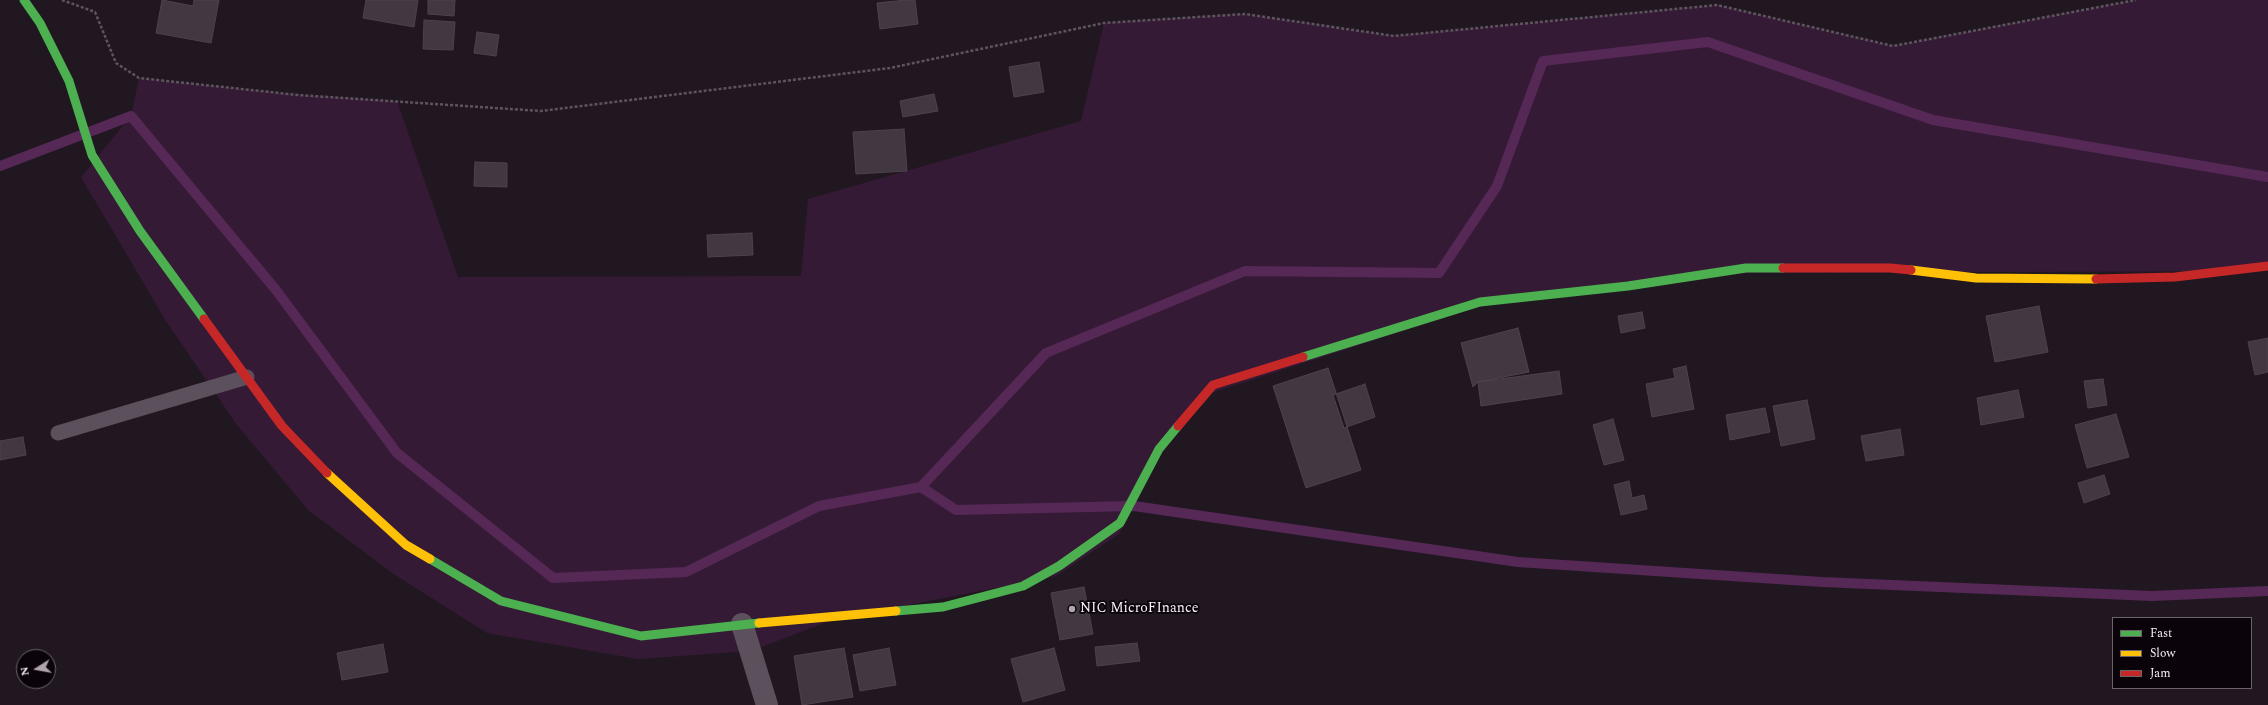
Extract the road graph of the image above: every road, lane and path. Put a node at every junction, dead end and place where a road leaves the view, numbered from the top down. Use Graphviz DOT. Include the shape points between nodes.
graph roads {
  1 [pos="24,0"];
  2 [pos="62,0"];
  3 [pos="2136,0"];
  4 [pos="2268,266"];
  5 [pos="247,377"];
  6 [pos="58,433"];
  7 [pos="742,624"];
  8 [pos="767,705"];
  1 -- 5 [label="street" via="40,23 69,81 92,155 140,231"];
  2 -- 3 [label="path" via="95,12 116,63 139,78 298,94 541,111 890,68 1104,23 1245,14 1394,36 1717,6 1893,46"];
  4 -- 7 [label="street" via="2174,277 2060,280 1976,278 1890,268 1746,268 1628,286 1480,302 1213,385 1159,449 1120,523 1059,566 1023,586 943,607"];
  5 -- 6 [label="lane"];
  5 -- 7 [label="street" via="282,426 339,485 406,545 500,601 641,636"];
  7 -- 8 [label="street"];
}
